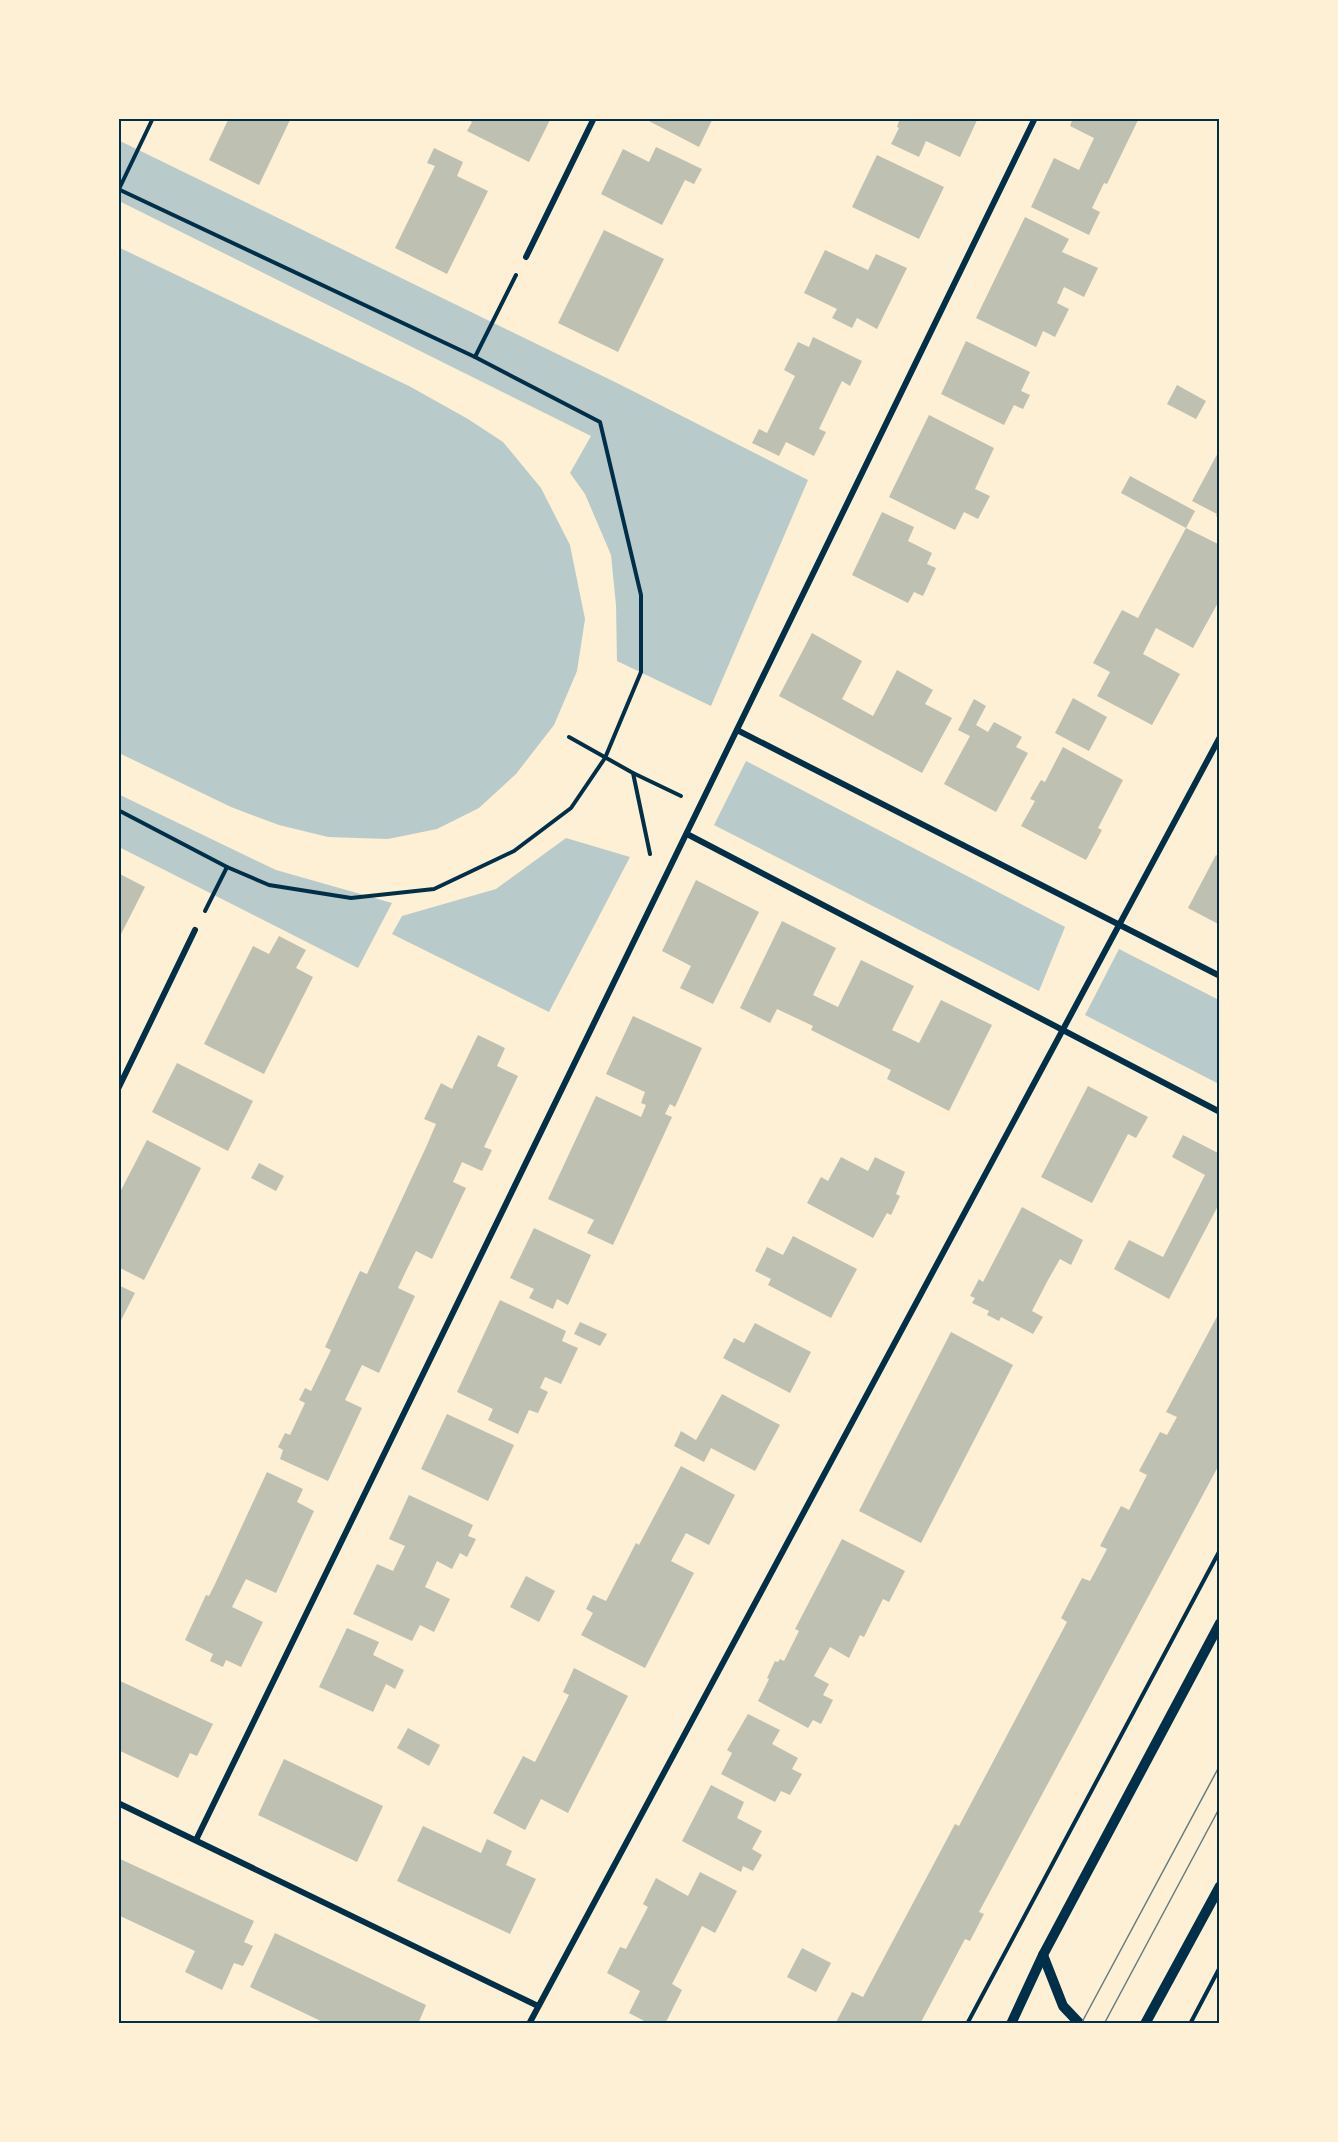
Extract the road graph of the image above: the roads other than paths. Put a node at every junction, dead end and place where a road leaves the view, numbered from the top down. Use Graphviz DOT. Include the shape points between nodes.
graph roads {
  1 [pos="594,118"];
  2 [pos="1035,118"];
  3 [pos="526,257"];
  4 [pos="736,730"];
  5 [pos="1220,737"];
  6 [pos="687,834"];
  7 [pos="1118,924"];
  8 [pos="195,930"];
  9 [pos="1220,976"];
  10 [pos="1062,1030"];
  11 [pos="118,1089"];
  12 [pos="1220,1112"];
  13 [pos="1220,1623"];
  14 [pos="118,1803"];
  15 [pos="196,1840"];
  16 [pos="1220,1886"];
  17 [pos="1043,1955"];
  18 [pos="538,2006"];
  19 [pos="529,2024"];
  20 [pos="1011,2024"];
  21 [pos="1080,2024"];
  22 [pos="1145,2024"];
  1 -- 3 [label="street"];
  2 -- 4 [label="street"];
  4 -- 6 [label="street"];
  4 -- 7 [label="street"];
  5 -- 7 [label="street"];
  6 -- 10 [label="street"];
  6 -- 15 [label="street"];
  7 -- 9 [label="street"];
  7 -- 10 [label="street"];
  8 -- 11 [label="street"];
  10 -- 12 [label="street"];
  10 -- 18 [label="street"];
  13 -- 17 [label="street"];
  14 -- 15 [label="street"];
  15 -- 18 [label="street"];
  16 -- 22 [label="street"];
  17 -- 20 [label="street"];
  17 -- 21 [label="street" via="1063,2006"];
  18 -- 19 [label="street"];
}
